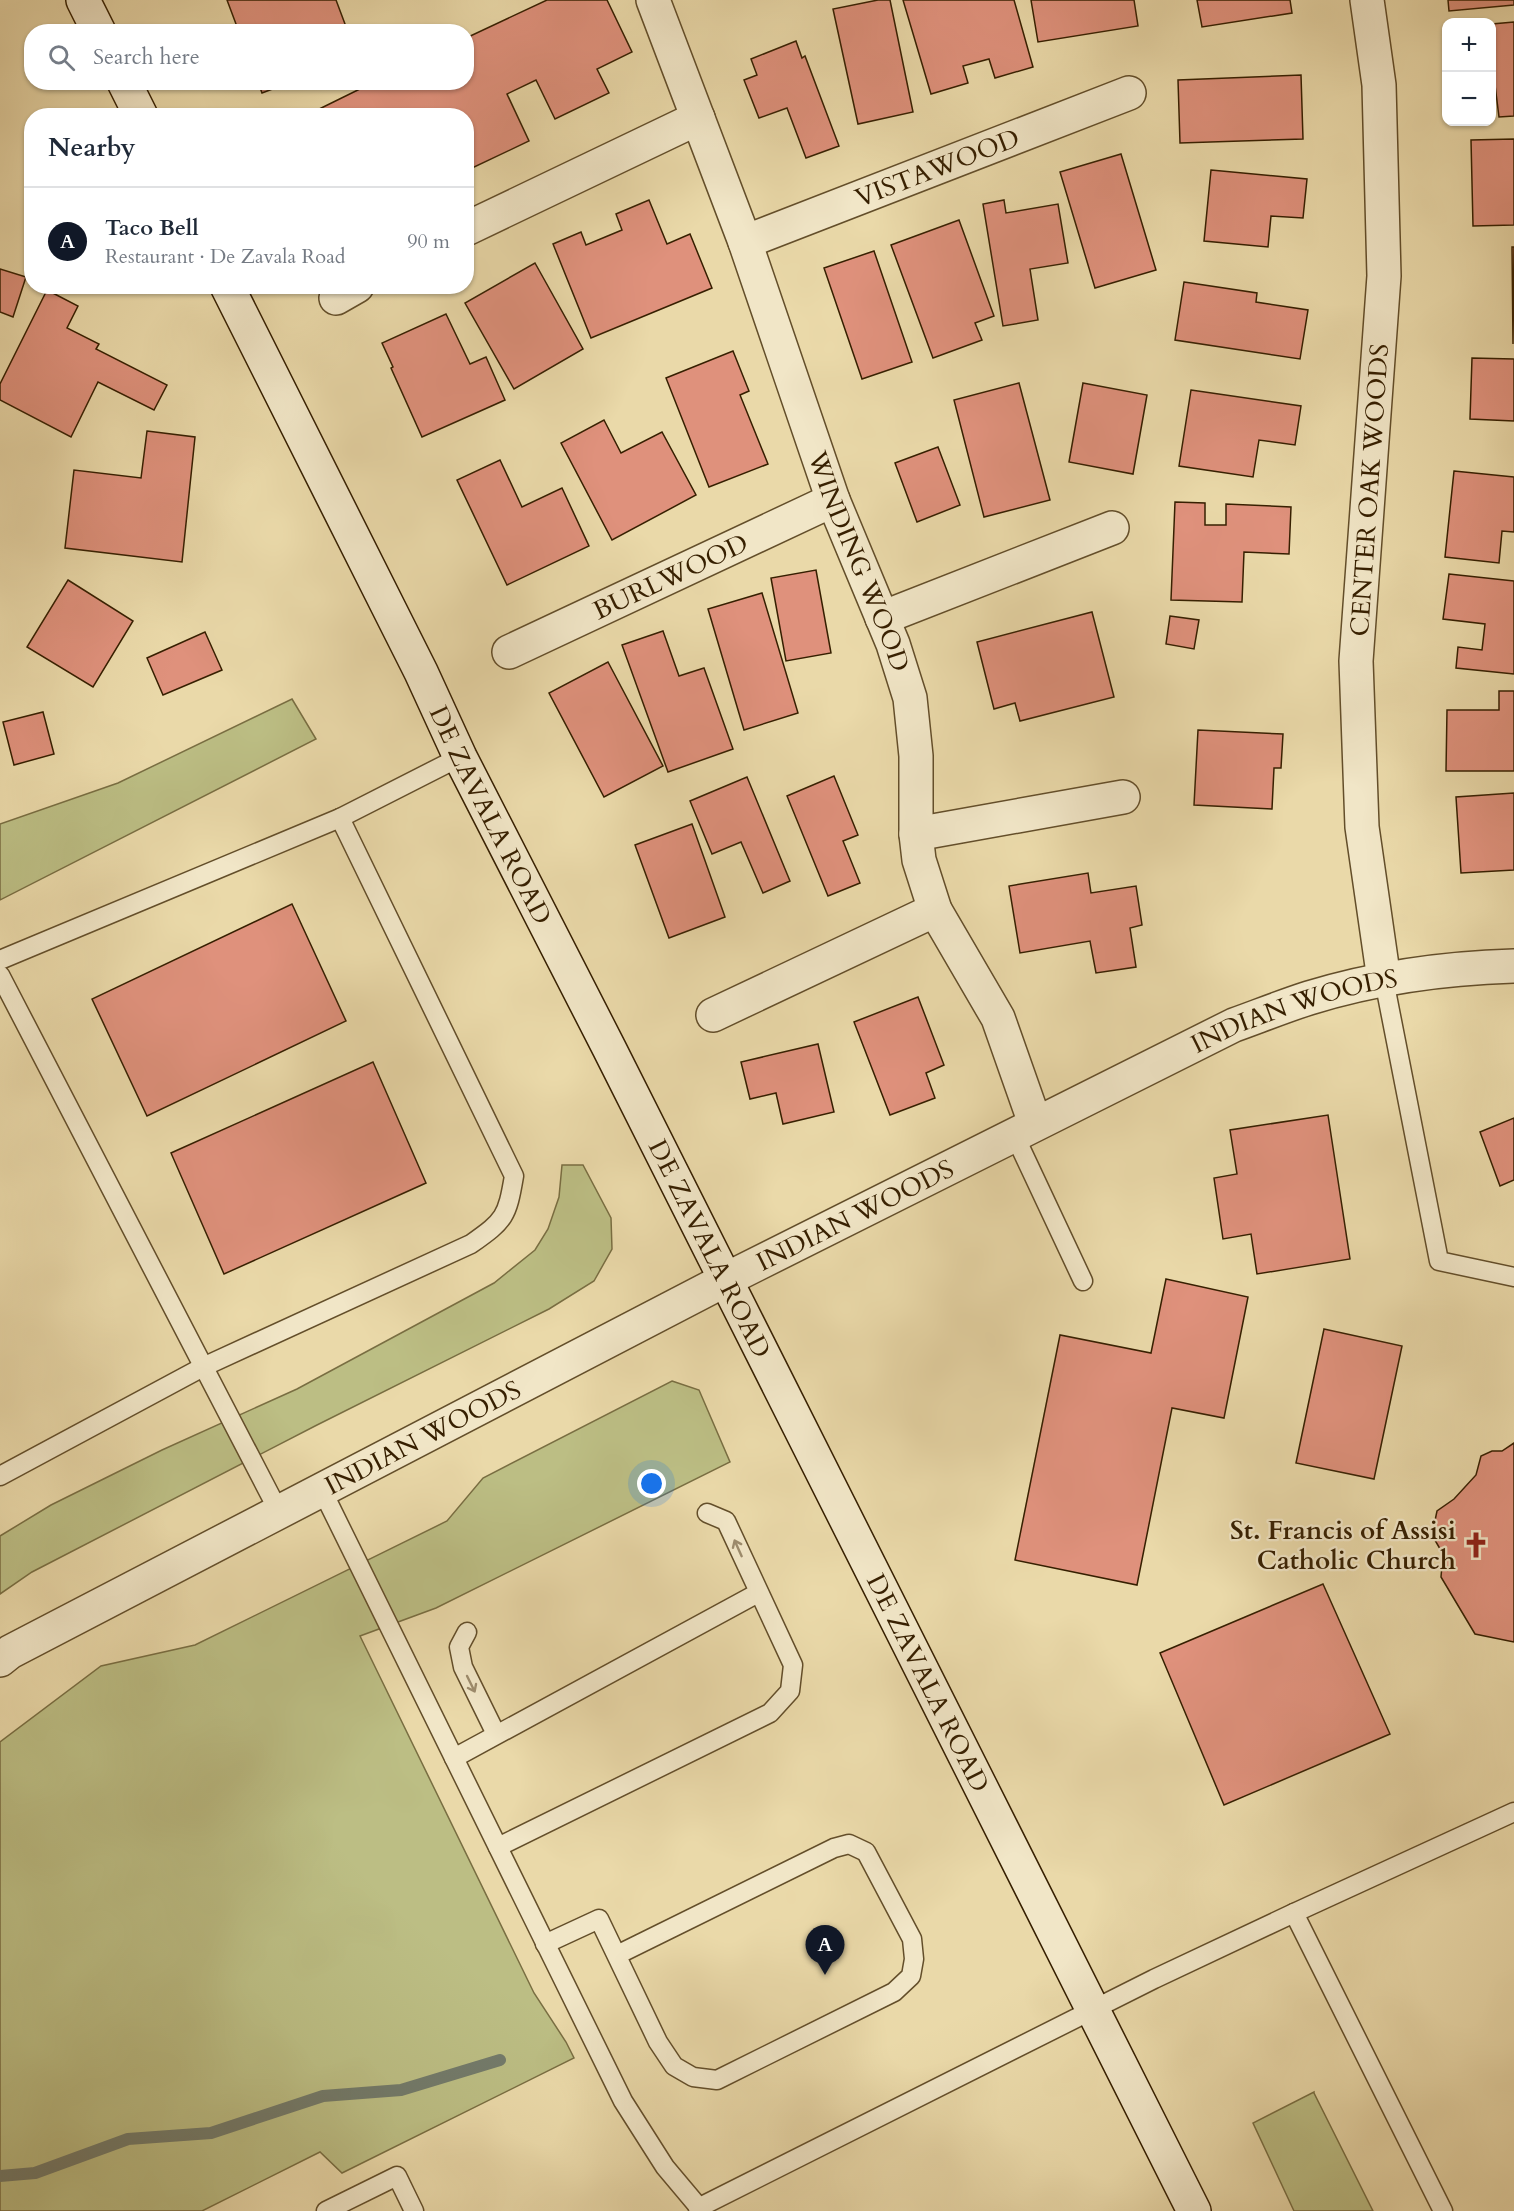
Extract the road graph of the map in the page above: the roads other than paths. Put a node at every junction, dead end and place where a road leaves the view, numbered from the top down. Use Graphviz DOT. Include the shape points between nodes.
graph roads {
  1 [pos="83,0"];
  2 [pos="653,0"];
  3 [pos="1367,0"];
  4 [pos="95,24"];
  5 [pos="128,90"];
  6 [pos="1129,93"];
  7 [pos="137,108"];
  8 [pos="698,118"];
  9 [pos="474,225"];
  10 [pos="746,242"];
  11 [pos="231,294"];
  12 [pos="833,500"];
  13 [pos="1112,528"];
  14 [pos="882,618"];
  15 [pos="508,652"];
  16 [pos="460,757"];
  17 [pos="1123,797"];
  18 [pos="340,818"];
  19 [pos="916,834"];
  20 [pos="935,910"];
  21 [pos="0,960"];
  22 [pos="1514,966"];
  23 [pos="0,975"];
  24 [pos="1384,980"];
  25 [pos="713,1015"];
  26 [pos="1025,1129"];
  27 [pos="1514,1277"];
  28 [pos="725,1280"];
  29 [pos="1083,1281"];
  30 [pos="203,1366"];
  31 [pos="0,1476"];
  32 [pos="322,1490"];
  33 [pos="279,1512"];
  34 [pos="707,1512"];
  35 [pos="758,1593"];
  36 [pos="467,1632"];
  37 [pos="0,1660"];
  38 [pos="496,1734"];
  39 [pos="454,1758"];
  40 [pos="1514,1812"];
  41 [pos="498,1847"];
  42 [pos="1294,1913"];
  43 [pos="545,1944"];
  44 [pos="617,1955"];
  45 [pos="1093,2010"];
  46 [pos="700,2209"];
  47 [pos="326,2211"];
  48 [pos="414,2211"];
  49 [pos="1194,2211"];
  50 [pos="1443,2211"];
  1 -- 4 [label="street"];
  2 -- 8 [label="street, WINDING WOOD"];
  3 -- 24 [label="street, CENTER OAK WOODS" via="1379,85 1384,276 1356,661 1362,827"];
  5 -- 7 [label="street"];
  6 -- 10 [label="street, VISTAWOOD"];
  8 -- 9 [label="street"];
  8 -- 10 [label="street, WINDING WOOD"];
  10 -- 12 [label="street, WINDING WOOD"];
  11 -- 16 [label="street, DE ZAVALA ROAD"];
  12 -- 14 [label="street, WINDING WOOD"];
  12 -- 15 [label="street, BURLWOOD"];
  13 -- 14 [label="street"];
  14 -- 19 [label="street, WINDING WOOD" via="910,698 916,756"];
  16 -- 18 [label="lane"];
  16 -- 28 [label="street, DE ZAVALA ROAD"];
  17 -- 19 [label="street"];
  18 -- 21 [label="lane"];
  18 -- 30 [label="lane" via="514,1176 509,1206 497,1226 471,1244"];
  19 -- 20 [label="street, WINDING WOOD" via="919,860"];
  20 -- 25 [label="street"];
  20 -- 26 [label="street, WINDING WOOD" via="998,1018"];
  22 -- 24 [label="street, INDIAN WOODS"];
  23 -- 30 [label="lane"];
  24 -- 26 [label="street, INDIAN WOODS" via="1310,998 1234,1025"];
  24 -- 27 [label="lane" via="1439,1261"];
  26 -- 28 [label="street, INDIAN WOODS"];
  26 -- 29 [label="lane"];
  28 -- 32 [label="street, INDIAN WOODS"];
  28 -- 45 [label="street, DE ZAVALA ROAD"];
  30 -- 31 [label="lane"];
  30 -- 33 [label="lane"];
  32 -- 33 [label="street, INDIAN WOODS"];
  32 -- 39 [label="lane"];
  33 -- 37 [label="street, INDIAN WOODS"];
  35 -- 34 [label="lane, one-way" via="726,1521"];
  35 -- 38 [label="lane"];
  35 -- 41 [label="lane" via="793,1665 790,1691 770,1713"];
  36 -- 38 [label="lane, one-way" via="459,1647 463,1667"];
  38 -- 39 [label="lane"];
  39 -- 41 [label="lane"];
  40 -- 42 [label="lane"];
  41 -- 43 [label="lane"];
  42 -- 45 [label="lane"];
  42 -- 50 [label="lane"];
  43 -- 44 [label="lane" via="599,1919"];
  43 -- 46 [label="lane" via="623,2101 665,2167"];
  44 -- 44 [label="lane" via="658,2042 674,2066 693,2077 717,2080 894,1992 911,1976 915,1959 912,1939 866,1852 849,1844"];
  45 -- 46 [label="lane"];
  45 -- 49 [label="street, DE ZAVALA ROAD"];
  47 -- 48 [label="lane" via="397,2176"];
}
